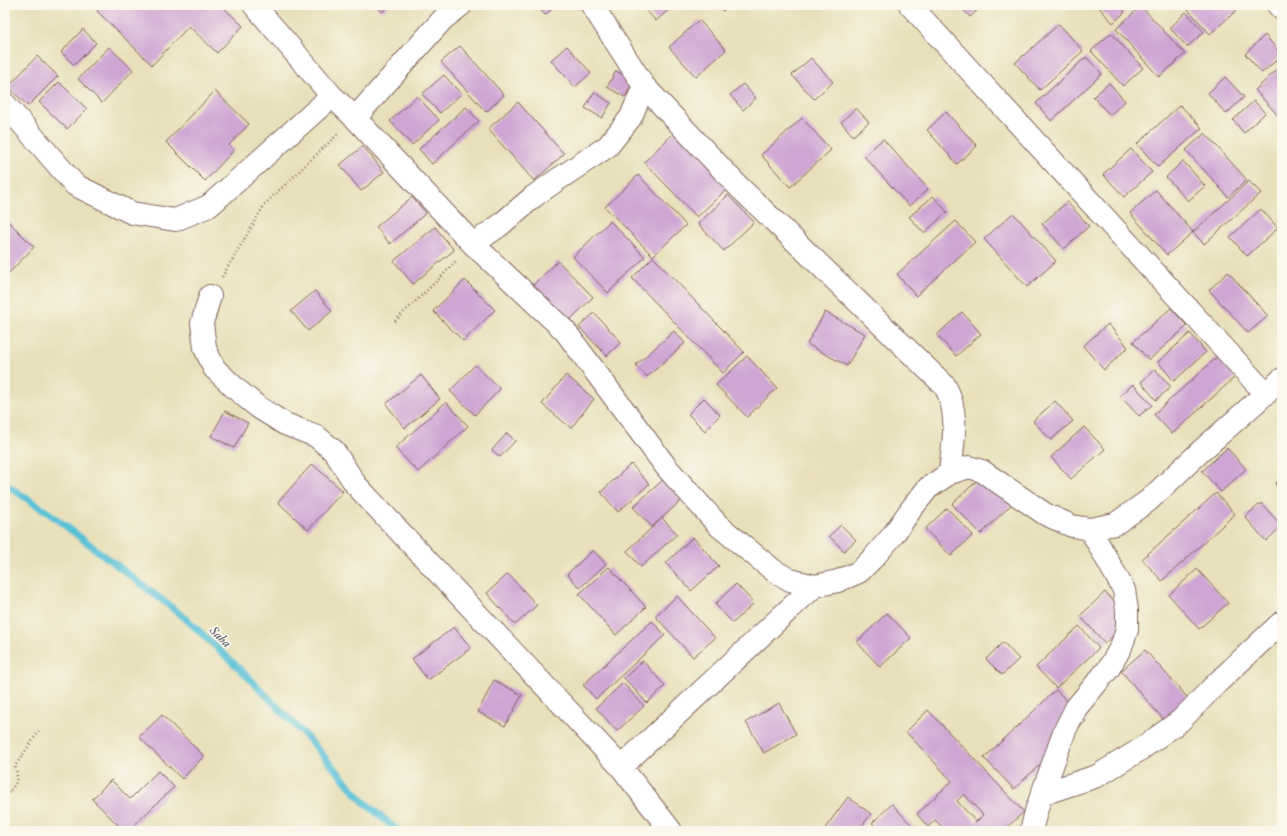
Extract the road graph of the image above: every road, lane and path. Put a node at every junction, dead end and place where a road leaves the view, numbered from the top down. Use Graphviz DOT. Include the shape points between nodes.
graph roads {
  1 [pos="254,5"];
  2 [pos="461,5"];
  3 [pos="592,5"];
  4 [pos="910,5"];
  5 [pos="1278,5"];
  6 [pos="1282,9"];
  7 [pos="644,86"];
  8 [pos="332,96"];
  9 [pos="5,104"];
  10 [pos="355,118"];
  11 [pos="473,244"];
  12 [pos="210,296"];
  13 [pos="395,320"];
  14 [pos="1282,379"];
  15 [pos="1266,394"];
  16 [pos="950,473"];
  17 [pos="1090,529"];
  18 [pos="815,586"];
  19 [pos="1282,622"];
  20 [pos="39,731"];
  21 [pos="621,766"];
  22 [pos="1042,794"];
  23 [pos="5,796"];
  24 [pos="670,831"];
  25 [pos="1031,831"];
  1 -- 8 [label="street"];
  2 -- 10 [label="street" via="443,19"];
  3 -- 7 [label="street"];
  4 -- 15 [label="street"];
  5 -- 6 [label="street"];
  7 -- 11 [label="street" via="631,117 608,146 533,197"];
  7 -- 16 [label="street" via="736,184 945,386 951,397 955,416"];
  8 -- 9 [label="street" via="209,206 175,220 132,212 75,184"];
  8 -- 10 [label="street"];
  10 -- 11 [label="street"];
  10 -- 12 [label="path" via="265,204"];
  11 -- 13 [label="path"];
  11 -- 18 [label="street" via="566,331 667,468 719,526 773,570 790,580"];
  12 -- 21 [label="street" via="202,323 205,348 214,368 258,407 285,424 316,436 334,451 356,485"];
  14 -- 15 [label="street"];
  15 -- 17 [label="street" via="1148,501 1115,524"];
  16 -- 17 [label="street" via="969,467 982,471 1045,514 1072,526"];
  16 -- 18 [label="street" via="928,488 888,541 859,572 838,581"];
  17 -- 22 [label="street" via="1124,590 1127,630 1109,668 1076,708 1065,730"];
  18 -- 21 [label="street"];
  19 -- 22 [label="street" via="1168,730 1097,776"];
  20 -- 23 [label="path" via="15,766 18,774 14,786"];
  21 -- 24 [label="street"];
  22 -- 25 [label="street"];
}
